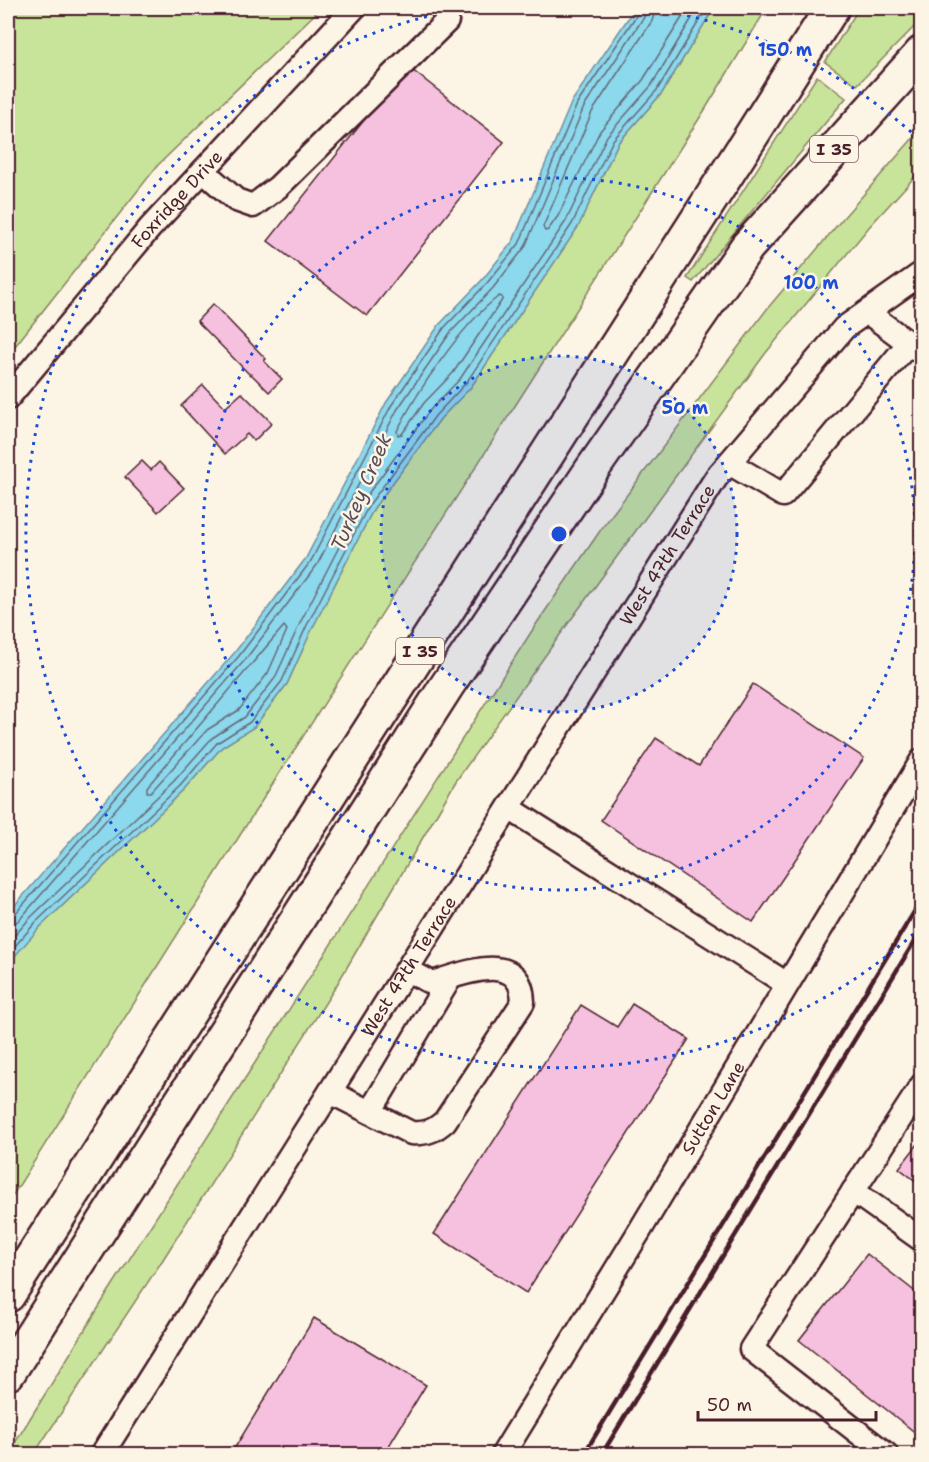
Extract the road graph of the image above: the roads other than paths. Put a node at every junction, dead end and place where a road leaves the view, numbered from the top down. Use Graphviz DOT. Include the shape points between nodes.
graph roads {
  1 [pos="354,8"];
  2 [pos="448,8"];
  3 [pos="832,8"];
  4 [pos="921,53"];
  5 [pos="203,171"];
  6 [pos="921,273"];
  7 [pos="867,312"];
  8 [pos="915,348"];
  9 [pos="8,398"];
  10 [pos="723,471"];
  11 [pos="921,759"];
  12 [pos="508,808"];
  13 [pos="406,970"];
  14 [pos="450,978"];
  15 [pos="787,984"];
  16 [pos="921,1085"];
  17 [pos="330,1092"];
  18 [pos="370,1112"];
  19 [pos="853,1191"];
  20 [pos="921,1240"];
  21 [pos="8,1295"];
  22 [pos="8,1373"];
  23 [pos="102,1455"];
  24 [pos="503,1455"];
  25 [pos="885,1455"];
  1 -- 5 [label="street, Foxridge Drive"];
  2 -- 5 [label="street" via="447,21 278,187 253,206 236,200"];
  3 -- 21 [label="highway, I 35"];
  4 -- 22 [label="highway, I 35" via="747,247 591,471 446,687"];
  5 -- 9 [label="street, Foxridge Drive" via="150,228"];
  6 -- 7 [label="street, West 47th Terrace"];
  7 -- 8 [label="street"];
  7 -- 10 [label="street, West 47th Terrace" via="844,328"];
  8 -- 10 [label="street" via="783,495"];
  10 -- 12 [label="street, West 47th Terrace"];
  11 -- 15 [label="street, Sutton Lane"];
  12 -- 13 [label="street, West 47th Terrace"];
  12 -- 15 [label="street"];
  13 -- 14 [label="street" via="432,982"];
  13 -- 17 [label="street, West 47th Terrace"];
  14 -- 18 [label="street"];
  14 -- 18 [label="street" via="484,968 501,969 516,976 523,989 523,1002 445,1121 434,1131 411,1133"];
  15 -- 24 [label="street, Sutton Lane"];
  16 -- 19 [label="street"];
  17 -- 18 [label="street"];
  17 -- 23 [label="street, West 47th Terrace"];
  19 -- 20 [label="street"];
  19 -- 25 [label="street" via="751,1349"];
}
